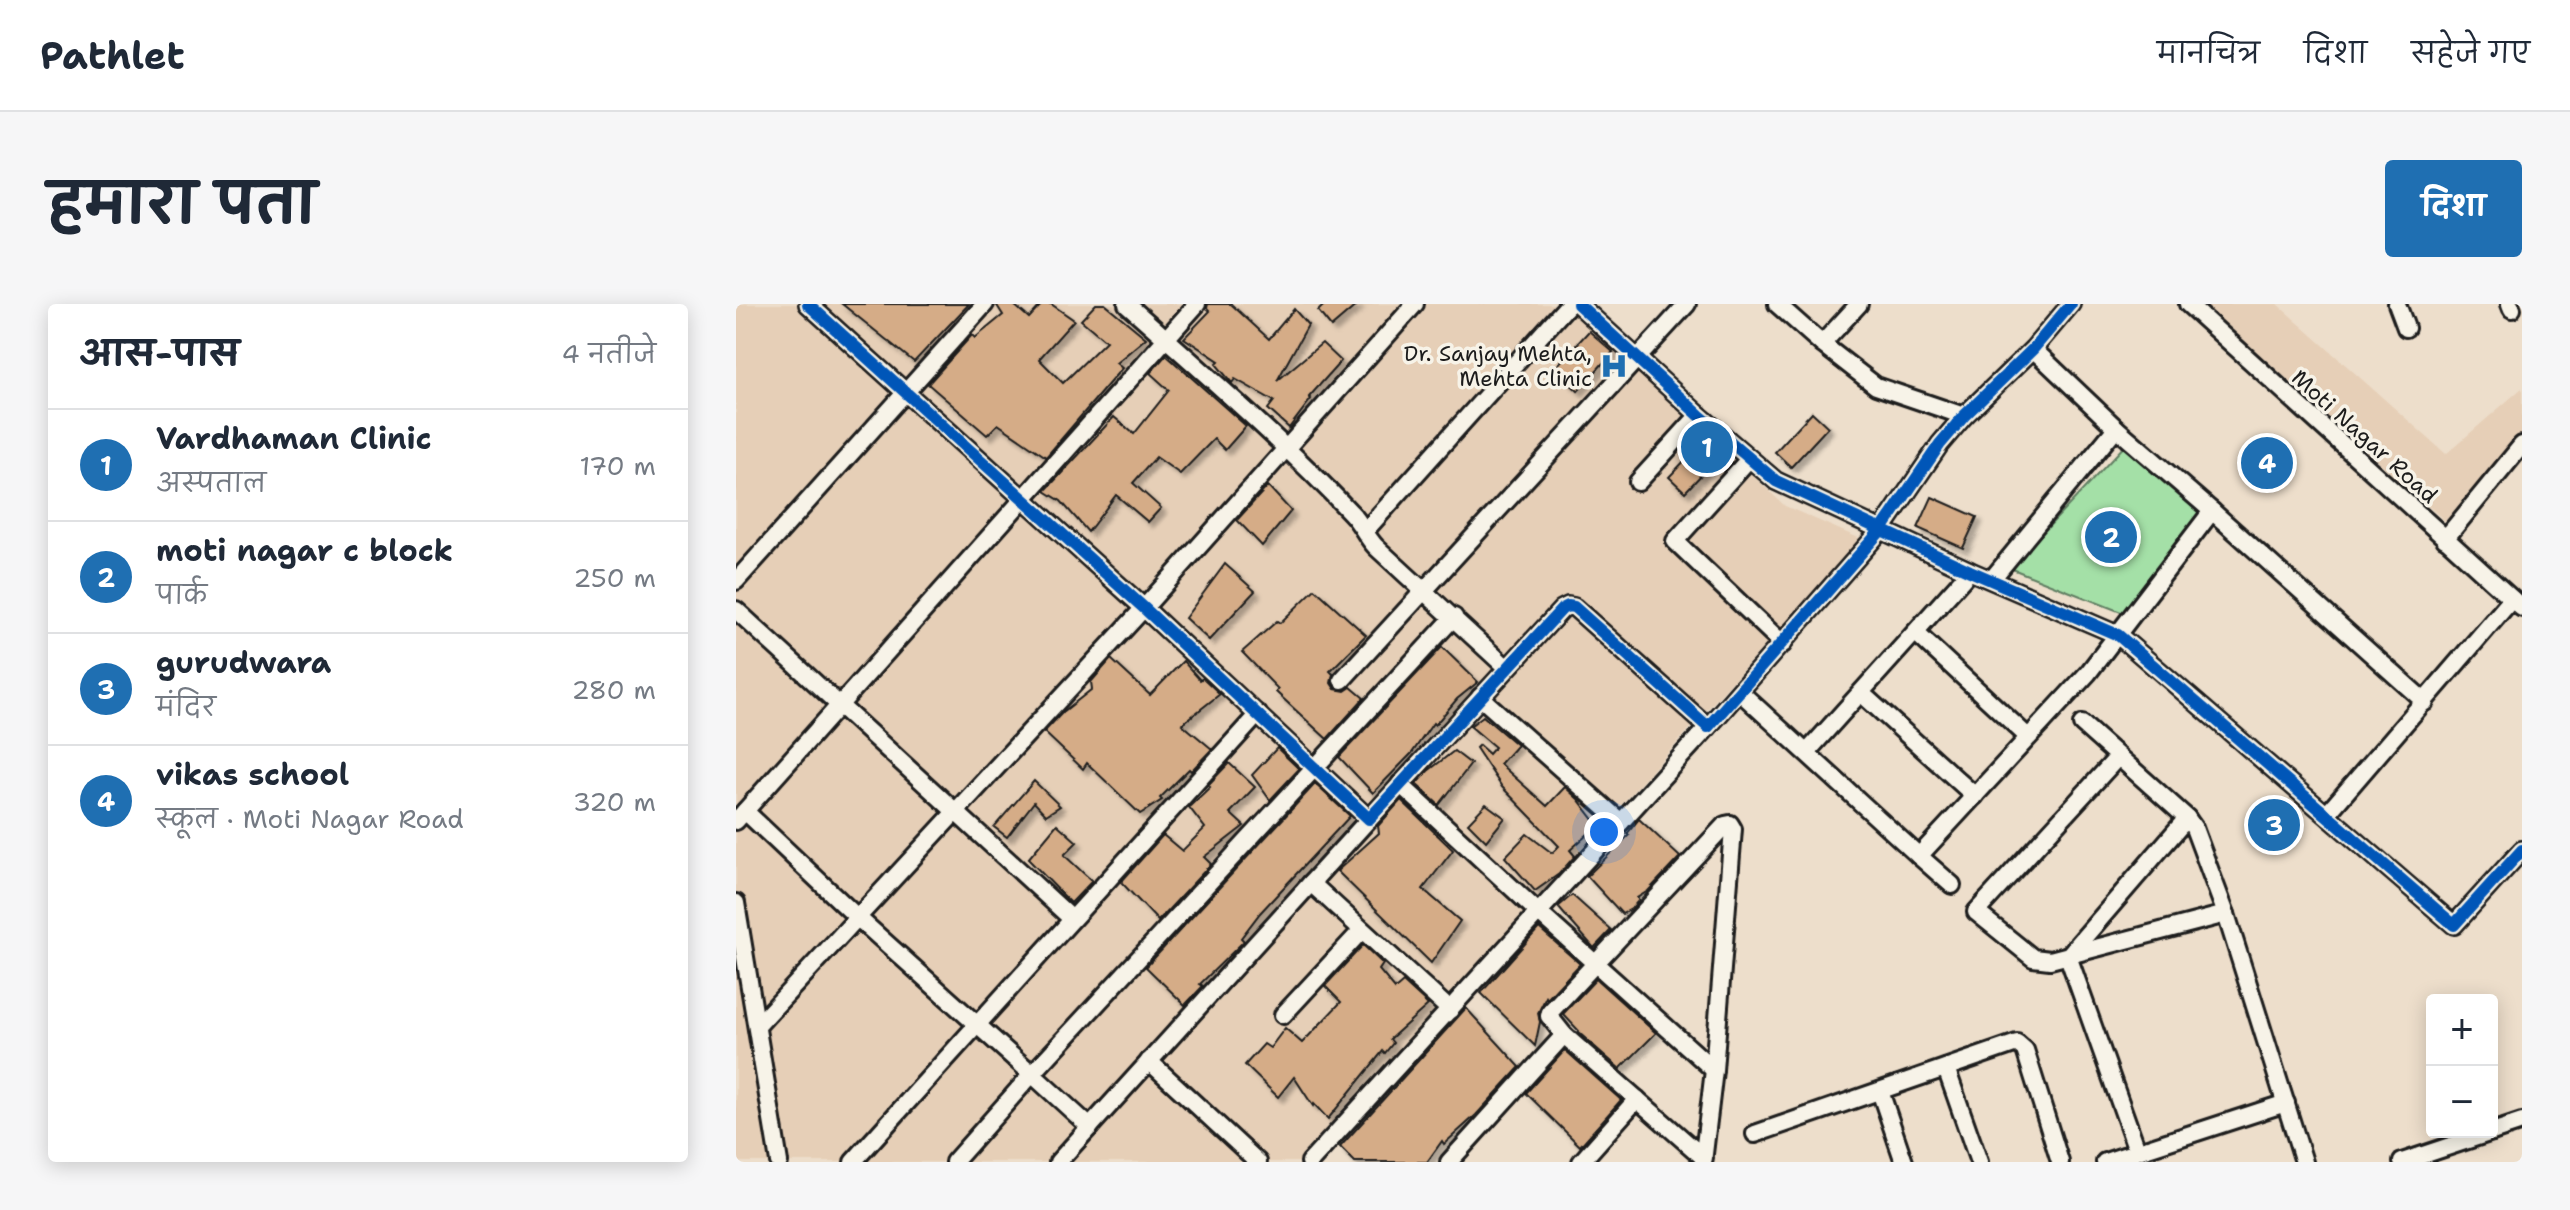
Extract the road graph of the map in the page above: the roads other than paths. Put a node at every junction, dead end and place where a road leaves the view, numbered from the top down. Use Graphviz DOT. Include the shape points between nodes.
graph roads {
  1 [pos="808,304"];
  2 [pos="985,304"];
  3 [pos="1127,304"];
  4 [pos="1197,304"];
  5 [pos="1415,304"];
  6 [pos="1569,304"];
  7 [pos="1578,304"];
  8 [pos="1687,304"];
  9 [pos="1777,304"];
  10 [pos="1859,304"];
  11 [pos="2071,304"];
  12 [pos="2188,304"];
  13 [pos="2397,304"];
  14 [pos="2406,328"];
  15 [pos="1165,338"];
  16 [pos="1822,344"];
  17 [pos="2033,349"];
  18 [pos="1638,359"];
  19 [pos="906,391"];
  20 [pos="1699,415"];
  21 [pos="1964,416"];
  22 [pos="2116,428"];
  23 [pos="2522,445"];
  24 [pos="1285,448"];
  25 [pos="1749,459"];
  26 [pos="1638,482"];
  27 [pos="1023,497"];
  28 [pos="2212,511"];
  29 [pos="1882,529"];
  30 [pos="1365,531"];
  31 [pos="2445,539"];
  32 [pos="1970,571"];
  33 [pos="1992,579"];
  34 [pos="736,581"];
  35 [pos="1424,589"];
  36 [pos="2517,604"];
  37 [pos="1144,608"];
  38 [pos="736,610"];
  39 [pos="1454,617"];
  40 [pos="1916,633"];
  41 [pos="2118,635"];
  42 [pos="1783,644"];
  43 [pos="1507,668"];
  44 [pos="1342,680"];
  45 [pos="1740,692"];
  46 [pos="1861,693"];
  47 [pos="1480,697"];
  48 [pos="2425,702"];
  49 [pos="838,705"];
  50 [pos="1258,714"];
  51 [pos="2082,724"];
  52 [pos="1708,727"];
  53 [pos="2028,737"];
  54 [pos="1808,751"];
  55 [pos="2117,758"];
  56 [pos="1316,768"];
  57 [pos="1400,784"];
  58 [pos="1975,796"];
  59 [pos="956,810"];
  60 [pos="2327,814"];
  61 [pos="740,816"];
  62 [pos="2187,818"];
  63 [pos="1369,819"];
  64 [pos="1621,822"];
  65 [pos="2522,850"];
  66 [pos="1919,856"];
  67 [pos="1311,883"];
  68 [pos="1952,885"];
  69 [pos="736,903"];
  70 [pos="1539,913"];
  71 [pos="2226,914"];
  72 [pos="857,917"];
  73 [pos="1072,919"];
  74 [pos="1362,930"];
  75 [pos="2068,956"];
  76 [pos="1596,963"];
  77 [pos="1450,1010"];
  78 [pos="1283,1015"];
  79 [pos="975,1025"];
  80 [pos="757,1026"];
  81 [pos="1564,1035"];
  82 [pos="1149,1061"];
  83 [pos="1946,1068"];
  84 [pos="1714,1070"];
  85 [pos="1032,1074"];
  86 [pos="1880,1091"];
  87 [pos="1637,1099"];
  88 [pos="2286,1103"];
  89 [pos="2522,1122"];
  90 [pos="1090,1127"];
  91 [pos="2498,1130"];
  92 [pos="1755,1134"];
  93 [pos="2474,1138"];
  94 [pos="2137,1150"];
  95 [pos="778,1156"];
  96 [pos="1703,1160"];
  97 [pos="764,1162"];
  98 [pos="853,1162"];
  99 [pos="954,1162"];
  100 [pos="1058,1162"];
  101 [pos="1258,1162"];
  102 [pos="1310,1162"];
  103 [pos="1449,1162"];
  104 [pos="1581,1162"];
  105 [pos="1904,1162"];
  106 [pos="1979,1162"];
  107 [pos="2060,1162"];
  108 [pos="2105,1162"];
  109 [pos="2304,1162"];
  110 [pos="2402,1162"];
  1 -- 19 [label="street"];
  2 -- 19 [label="street"];
  3 -- 15 [label="street"];
  4 -- 15 [label="street"];
  5 -- 24 [label="street"];
  6 -- 30 [label="street"];
  7 -- 18 [label="street"];
  8 -- 18 [label="street"];
  9 -- 16 [label="street"];
  10 -- 16 [label="street"];
  11 -- 17 [label="street"];
  12 -- 31 [label="street, Moti Nagar Road"];
  13 -- 14 [label="street"];
  15 -- 24 [label="street"];
  15 -- 27 [label="street"];
  16 -- 21 [label="street" via="1876,386"];
  17 -- 21 [label="street"];
  17 -- 22 [label="street"];
  18 -- 20 [label="street"];
  18 -- 35 [label="street"];
  19 -- 27 [label="street"];
  19 -- 34 [label="street"];
  20 -- 25 [label="street"];
  20 -- 26 [label="street"];
  21 -- 29 [label="street"];
  22 -- 28 [label="street"];
  22 -- 33 [label="street"];
  23 -- 31 [label="street"];
  24 -- 30 [label="street"];
  24 -- 37 [label="street"];
  25 -- 29 [label="street" via="1792,490"];
  25 -- 42 [label="street" via="1675,541"];
  27 -- 37 [label="street"];
  27 -- 49 [label="street"];
  28 -- 41 [label="street"];
  28 -- 48 [label="street"];
  29 -- 32 [label="street"];
  29 -- 42 [label="street"];
  30 -- 35 [label="street"];
  31 -- 36 [label="street, Moti Nagar Road"];
  32 -- 33 [label="street"];
  32 -- 40 [label="street"];
  33 -- 41 [label="street"];
  35 -- 39 [label="street"];
  35 -- 44 [label="street"];
  36 -- 48 [label="street"];
  37 -- 50 [label="street"];
  37 -- 59 [label="street"];
  38 -- 49 [label="street"];
  39 -- 43 [label="street"];
  39 -- 56 [label="street"];
  40 -- 46 [label="street"];
  40 -- 53 [label="street"];
  41 -- 53 [label="street"];
  41 -- 60 [label="street"];
  42 -- 45 [label="street"];
  43 -- 47 [label="street"];
  43 -- 52 [label="street" via="1562,609 1574,607"];
  45 -- 52 [label="street"];
  45 -- 54 [label="street"];
  46 -- 54 [label="street"];
  46 -- 58 [label="street"];
  47 -- 57 [label="street"];
  47 -- 64 [label="street"];
  48 -- 60 [label="street"];
  49 -- 59 [label="street"];
  49 -- 61 [label="street"];
  50 -- 56 [label="street"];
  50 -- 73 [label="street"];
  51 -- 55 [label="street"];
  52 -- 64 [label="street"];
  53 -- 58 [label="street"];
  54 -- 66 [label="street"];
  55 -- 62 [label="street"];
  55 -- 75 [label="street" via="1976,912 2033,958"];
  56 -- 63 [label="street"];
  56 -- 85 [label="street"];
  57 -- 63 [label="street"];
  57 -- 70 [label="street"];
  58 -- 66 [label="street"];
  59 -- 72 [label="street"];
  59 -- 73 [label="street"];
  60 -- 65 [label="street" via="2454,925"];
  61 -- 72 [label="street"];
  62 -- 71 [label="street"];
  62 -- 75 [label="street"];
  63 -- 67 [label="street"];
  64 -- 70 [label="street"];
  66 -- 68 [label="street"];
  67 -- 74 [label="street"];
  67 -- 82 [label="street"];
  69 -- 80 [label="street"];
  70 -- 76 [label="street"];
  70 -- 77 [label="street"];
  71 -- 75 [label="street"];
  71 -- 88 [label="street"];
  72 -- 79 [label="street"];
  72 -- 80 [label="street"];
  73 -- 79 [label="street"];
  74 -- 77 [label="street"];
  74 -- 78 [label="street"];
  75 -- 94 [label="street"];
  76 -- 81 [label="street" via="1550,1012"];
  76 -- 84 [label="street"];
  76 -- 84 [label="street" via="1725,825 1732,825"];
  77 -- 102 [label="street"];
  79 -- 85 [label="street"];
  79 -- 98 [label="street"];
  80 -- 95 [label="street"];
  81 -- 87 [label="street"];
  81 -- 103 [label="street"];
  82 -- 90 [label="street"];
  82 -- 101 [label="street"];
  83 -- 86 [label="street"];
  83 -- 106 [label="street"];
  83 -- 107 [label="street" via="2021,1045"];
  84 -- 96 [label="street"];
  85 -- 90 [label="street"];
  85 -- 99 [label="street"];
  86 -- 92 [label="street"];
  86 -- 105 [label="street"];
  87 -- 96 [label="street"];
  87 -- 104 [label="street"];
  88 -- 94 [label="street"];
  88 -- 109 [label="street"];
  89 -- 91 [label="street"];
  90 -- 100 [label="street"];
  93 -- 110 [label="street"];
  94 -- 108 [label="street"];
  95 -- 97 [label="street"];
}
